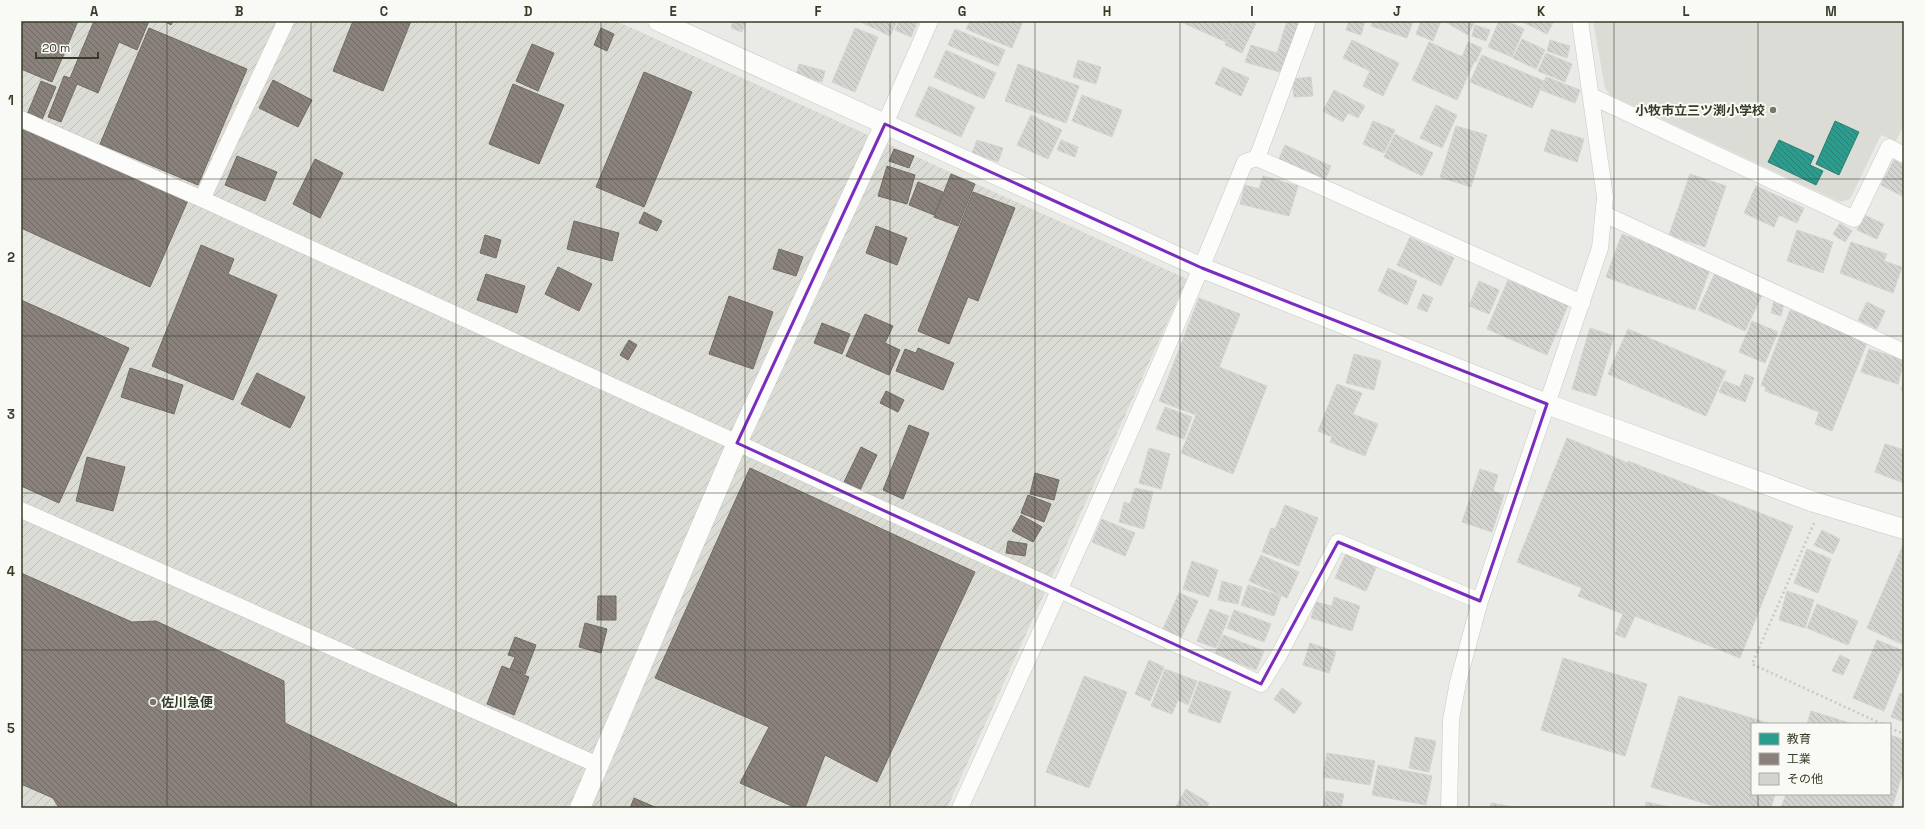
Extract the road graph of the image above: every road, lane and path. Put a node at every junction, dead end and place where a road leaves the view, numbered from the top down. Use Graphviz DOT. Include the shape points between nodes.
graph roads {
  1 [pos="286,21"];
  2 [pos="658,21"];
  3 [pos="930,21"];
  4 [pos="1308,21"];
  5 [pos="1580,21"];
  6 [pos="1591,96"];
  7 [pos="21,119"];
  8 [pos="885,124"];
  9 [pos="1904,155"];
  10 [pos="1257,158"];
  11 [pos="202,199"];
  12 [pos="1604,214"];
  13 [pos="1202,268"];
  14 [pos="1582,303"];
  15 [pos="1904,352"];
  16 [pos="1547,404"];
  17 [pos="737,443"];
  18 [pos="1822,504"];
  19 [pos="21,510"];
  20 [pos="1904,529"];
  21 [pos="1060,590"];
  22 [pos="1480,601"];
  23 [pos="1880,723"];
  24 [pos="1891,728"];
  25 [pos="1904,734"];
  26 [pos="598,765"];
  27 [pos="580,808"];
  28 [pos="960,808"];
  29 [pos="1449,808"];
  1 -- 11 [label="street"];
  2 -- 8 [label="street"];
  3 -- 8 [label="street"];
  4 -- 10 [label="street"];
  5 -- 6 [label="street"];
  6 -- 9 [label="street" via="1854,219 1889,148"];
  6 -- 12 [label="street" via="1605,197"];
  7 -- 11 [label="street"];
  8 -- 13 [label="street"];
  8 -- 17 [label="street"];
  10 -- 13 [label="street" via="1244,162"];
  10 -- 14 [label="street"];
  11 -- 17 [label="street"];
  12 -- 14 [label="street" via="1600,248"];
  12 -- 15 [label="street"];
  13 -- 16 [label="street"];
  13 -- 21 [label="street"];
  14 -- 16 [label="street"];
  16 -- 18 [label="street"];
  16 -- 22 [label="street"];
  17 -- 21 [label="street"];
  17 -- 26 [label="street"];
  18 -- 20 [label="street"];
  18 -- 23 [label="path" via="1752,664"];
  19 -- 26 [label="street"];
  21 -- 22 [label="street" via="1261,684 1338,542"];
  21 -- 28 [label="street"];
  22 -- 29 [label="street" via="1458,682 1451,720"];
  24 -- 25 [label="path"];
  26 -- 27 [label="street"];
}
